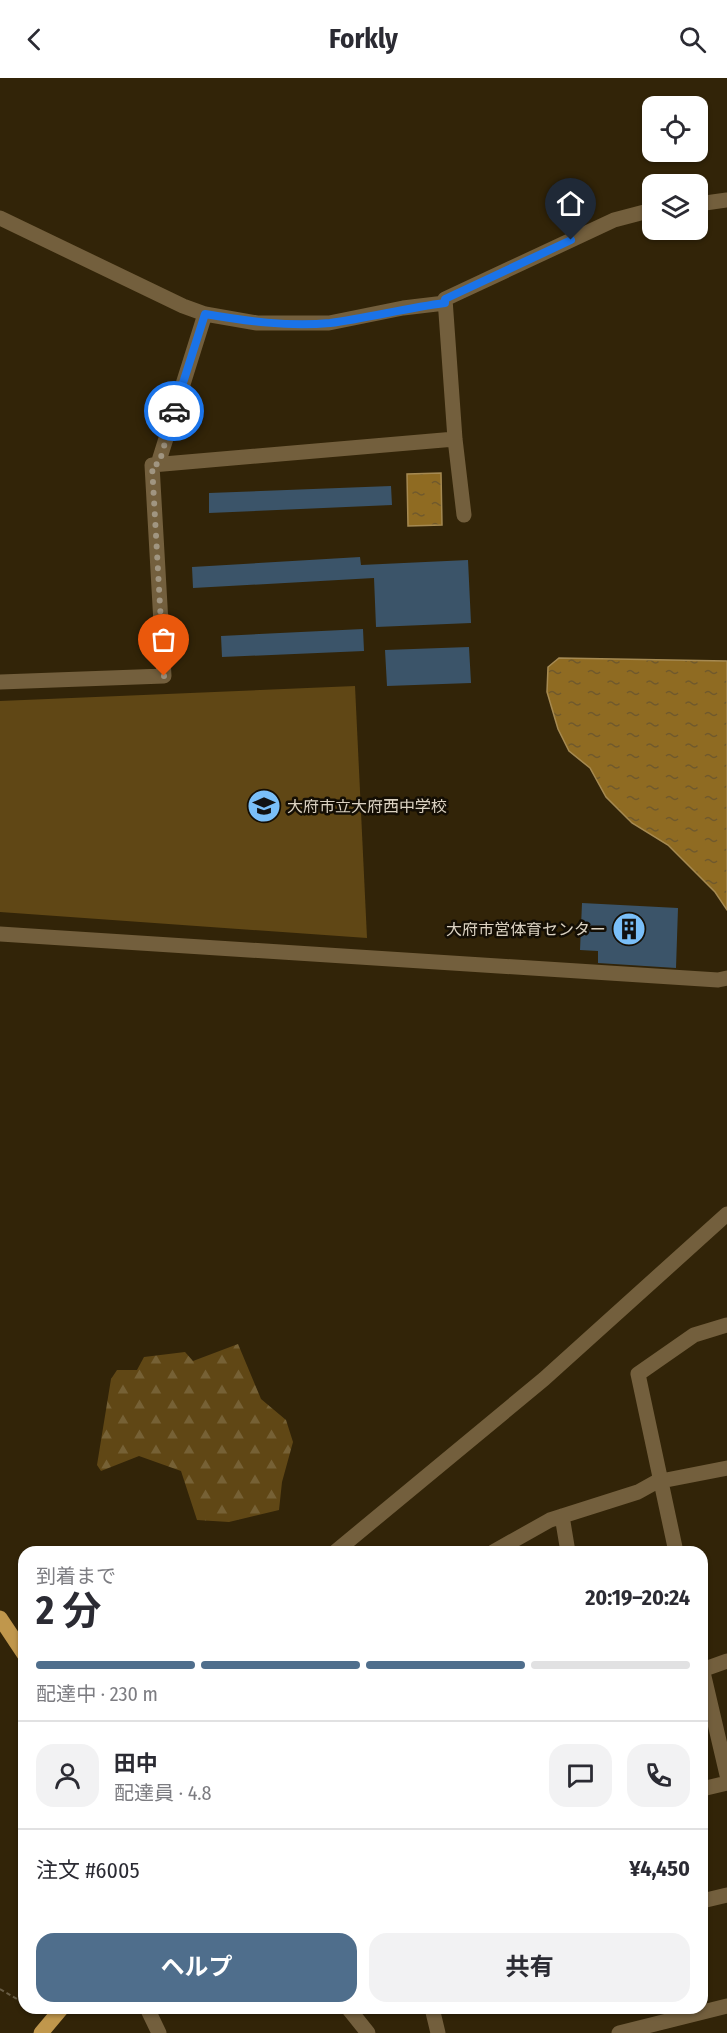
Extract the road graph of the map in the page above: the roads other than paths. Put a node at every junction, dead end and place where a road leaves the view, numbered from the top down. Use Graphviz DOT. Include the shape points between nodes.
graph roads {
  1 [pos="727,200"];
  2 [pos="708,203"];
  3 [pos="642,213"];
  4 [pos="0,218"];
  5 [pos="445,303"];
  6 [pos="205,314"];
  7 [pos="455,439"];
  8 [pos="159,464"];
  9 [pos="464,515"];
  10 [pos="0,682"];
  11 [pos="0,933"];
  12 [pos="727,978"];
  13 [pos="727,1214"];
  14 [pos="727,1325"];
  15 [pos="727,1468"];
  16 [pos="659,1481"];
  17 [pos="562,1516"];
  18 [pos="342,1546"];
  19 [pos="504,1546"];
  20 [pos="567,1546"];
  21 [pos="675,1546"];
  22 [pos="0,1618"];
  23 [pos="18,1645"];
  24 [pos="727,1661"];
  25 [pos="708,1667"];
  26 [pos="708,1694"];
  27 [pos="727,1775"];
  28 [pos="727,1783"];
  29 [pos="708,1788"];
  30 [pos="727,1895"];
  31 [pos="708,1900"];
  32 [pos="727,2006"];
  33 [pos="708,2011"];
  34 [pos="57,2014"];
  35 [pos="150,2014"];
  36 [pos="353,2014"];
  37 [pos="433,2014"];
  38 [pos="695,2014"];
  39 [pos="41,2033"];
  40 [pos="159,2033"];
  41 [pos="368,2033"];
  42 [pos="438,2033"];
  43 [pos="619,2033"];
  1 -- 2 [label="street"];
  3 -- 5 [label="street" via="614,220 445,299"];
  4 -- 6 [label="street"];
  5 -- 6 [label="street" via="329,323 257,323"];
  5 -- 7 [label="street"];
  6 -- 8 [label="street"];
  7 -- 8 [label="street"];
  7 -- 9 [label="street"];
  8 -- 10 [label="street" via="152,465 164,676"];
  11 -- 12 [label="street"];
  13 -- 18 [label="street" via="544,1379"];
  14 -- 16 [label="street" via="694,1335 638,1374"];
  15 -- 16 [label="street"];
  16 -- 17 [label="street" via="638,1492"];
  16 -- 21 [label="street"];
  17 -- 19 [label="street"];
  17 -- 20 [label="street"];
  22 -- 23 [label="main road"];
  24 -- 25 [label="street"];
  26 -- 27 [label="street"];
  28 -- 29 [label="street"];
  30 -- 31 [label="street"];
  32 -- 33 [label="street"];
  34 -- 39 [label="main road"];
  35 -- 40 [label="street"];
  36 -- 41 [label="street"];
  37 -- 42 [label="street"];
  38 -- 43 [label="street"];
}
